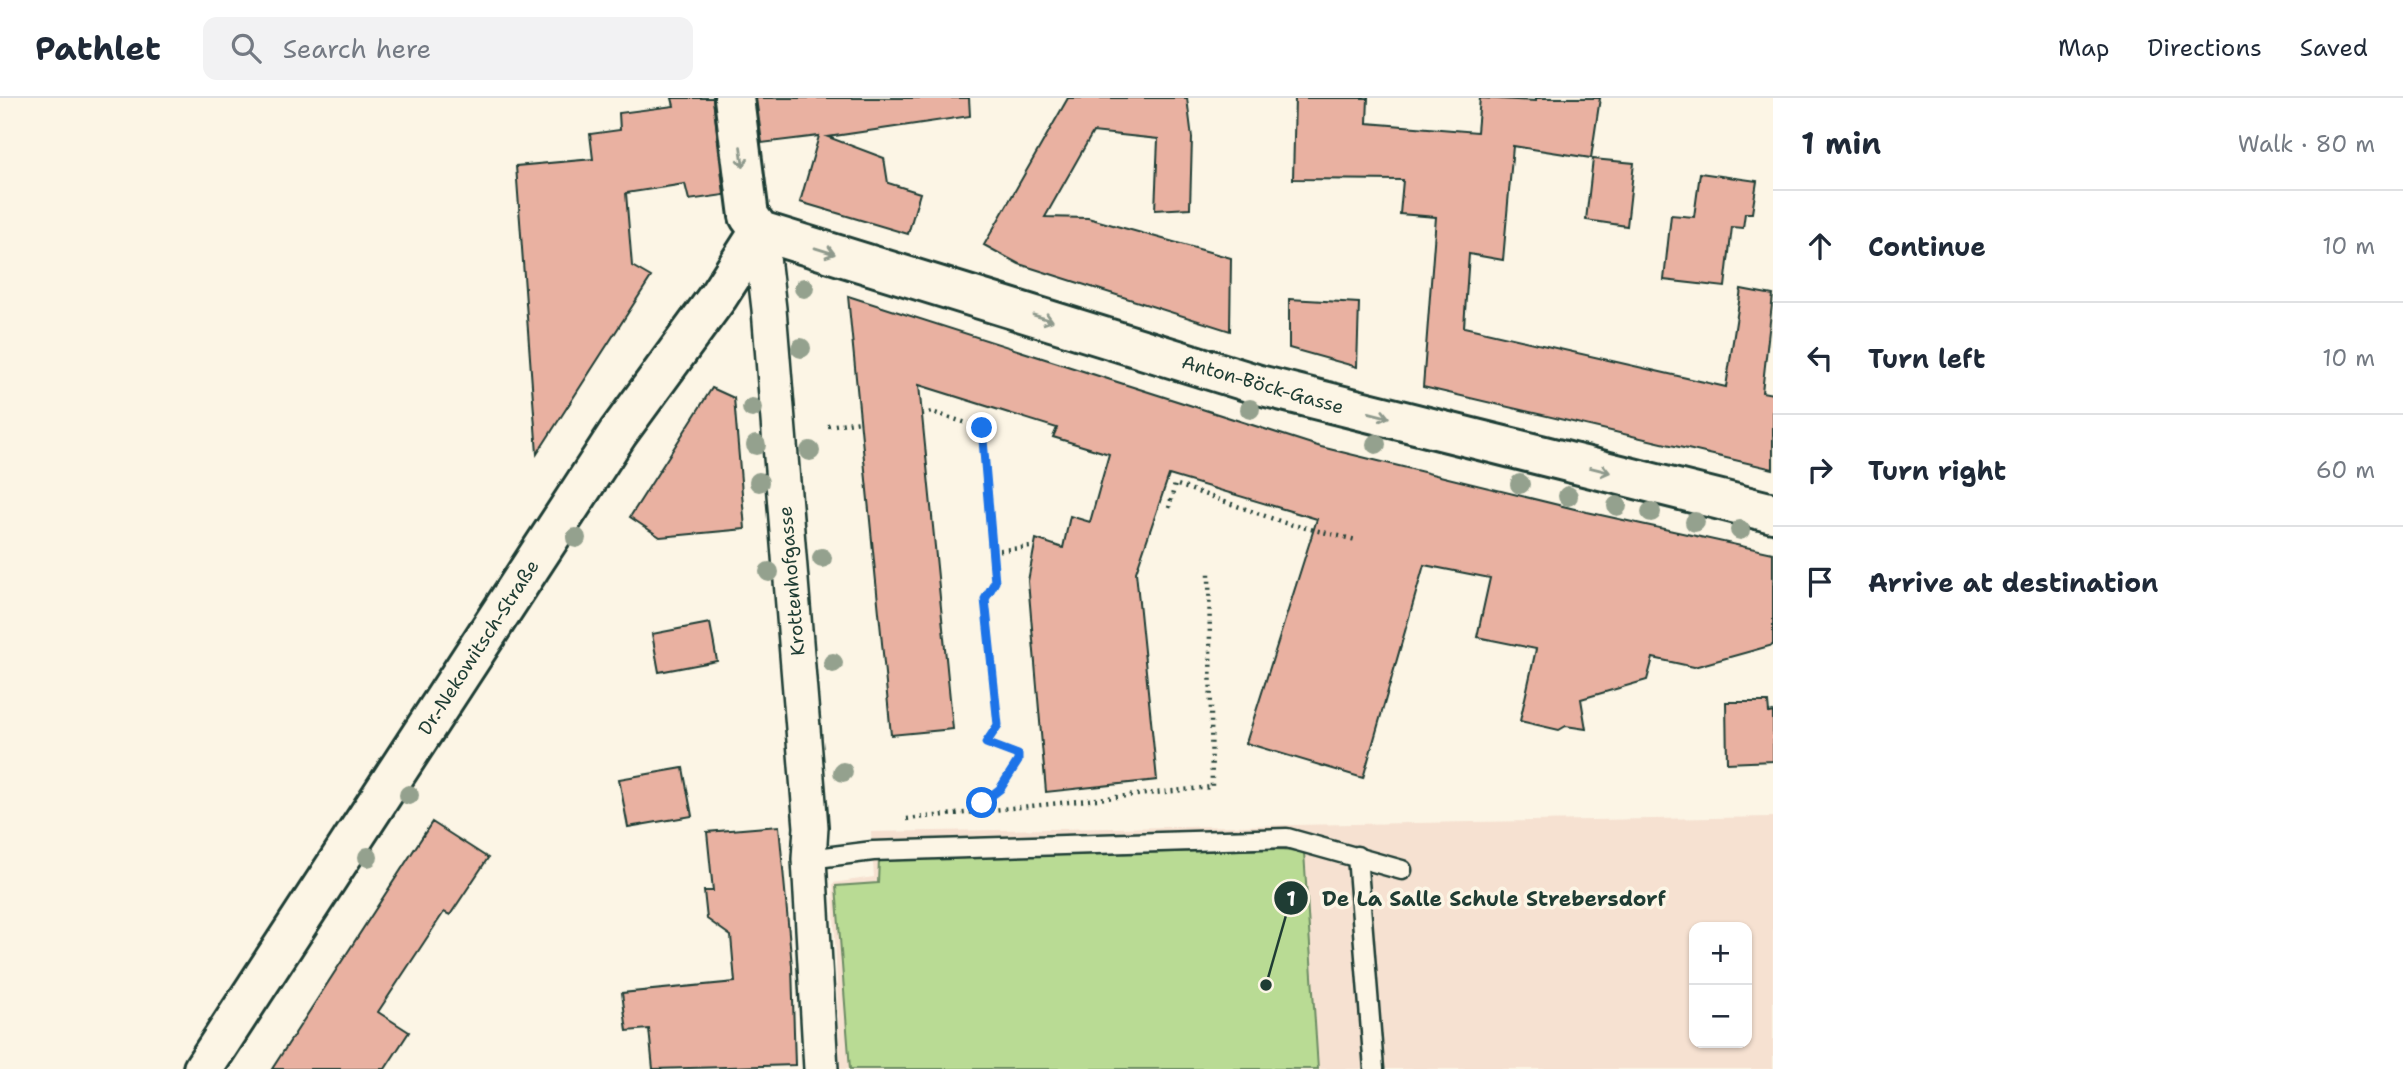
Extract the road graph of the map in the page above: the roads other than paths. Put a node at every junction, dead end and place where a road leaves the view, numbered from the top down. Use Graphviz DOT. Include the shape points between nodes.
graph roads {
  1 [pos="734,98"];
  2 [pos="760,231"];
  3 [pos="1773,513"];
  4 [pos="1357,856"];
  5 [pos="809,859"];
  6 [pos="1402,870"];
  7 [pos="203,1069"];
  8 [pos="821,1069"];
  9 [pos="1374,1069"];
  1 -- 2 [label="main road, Krottenhofgasse, one-way" via="749,216"];
  2 -- 3 [label="main road, Anton-Böck-Gasse, one-way" via="1259,385"];
  2 -- 5 [label="street, Krottenhofgasse" via="810,813"];
  2 -- 7 [label="main road, Dr.-Nekowitsch-Straße" via="618,433"];
  4 -- 5 [label="lane" via="1287,838 873,851"];
  4 -- 6 [label="lane"];
  4 -- 9 [label="lane"];
  5 -- 8 [label="street, Krottenhofgasse"];
}
